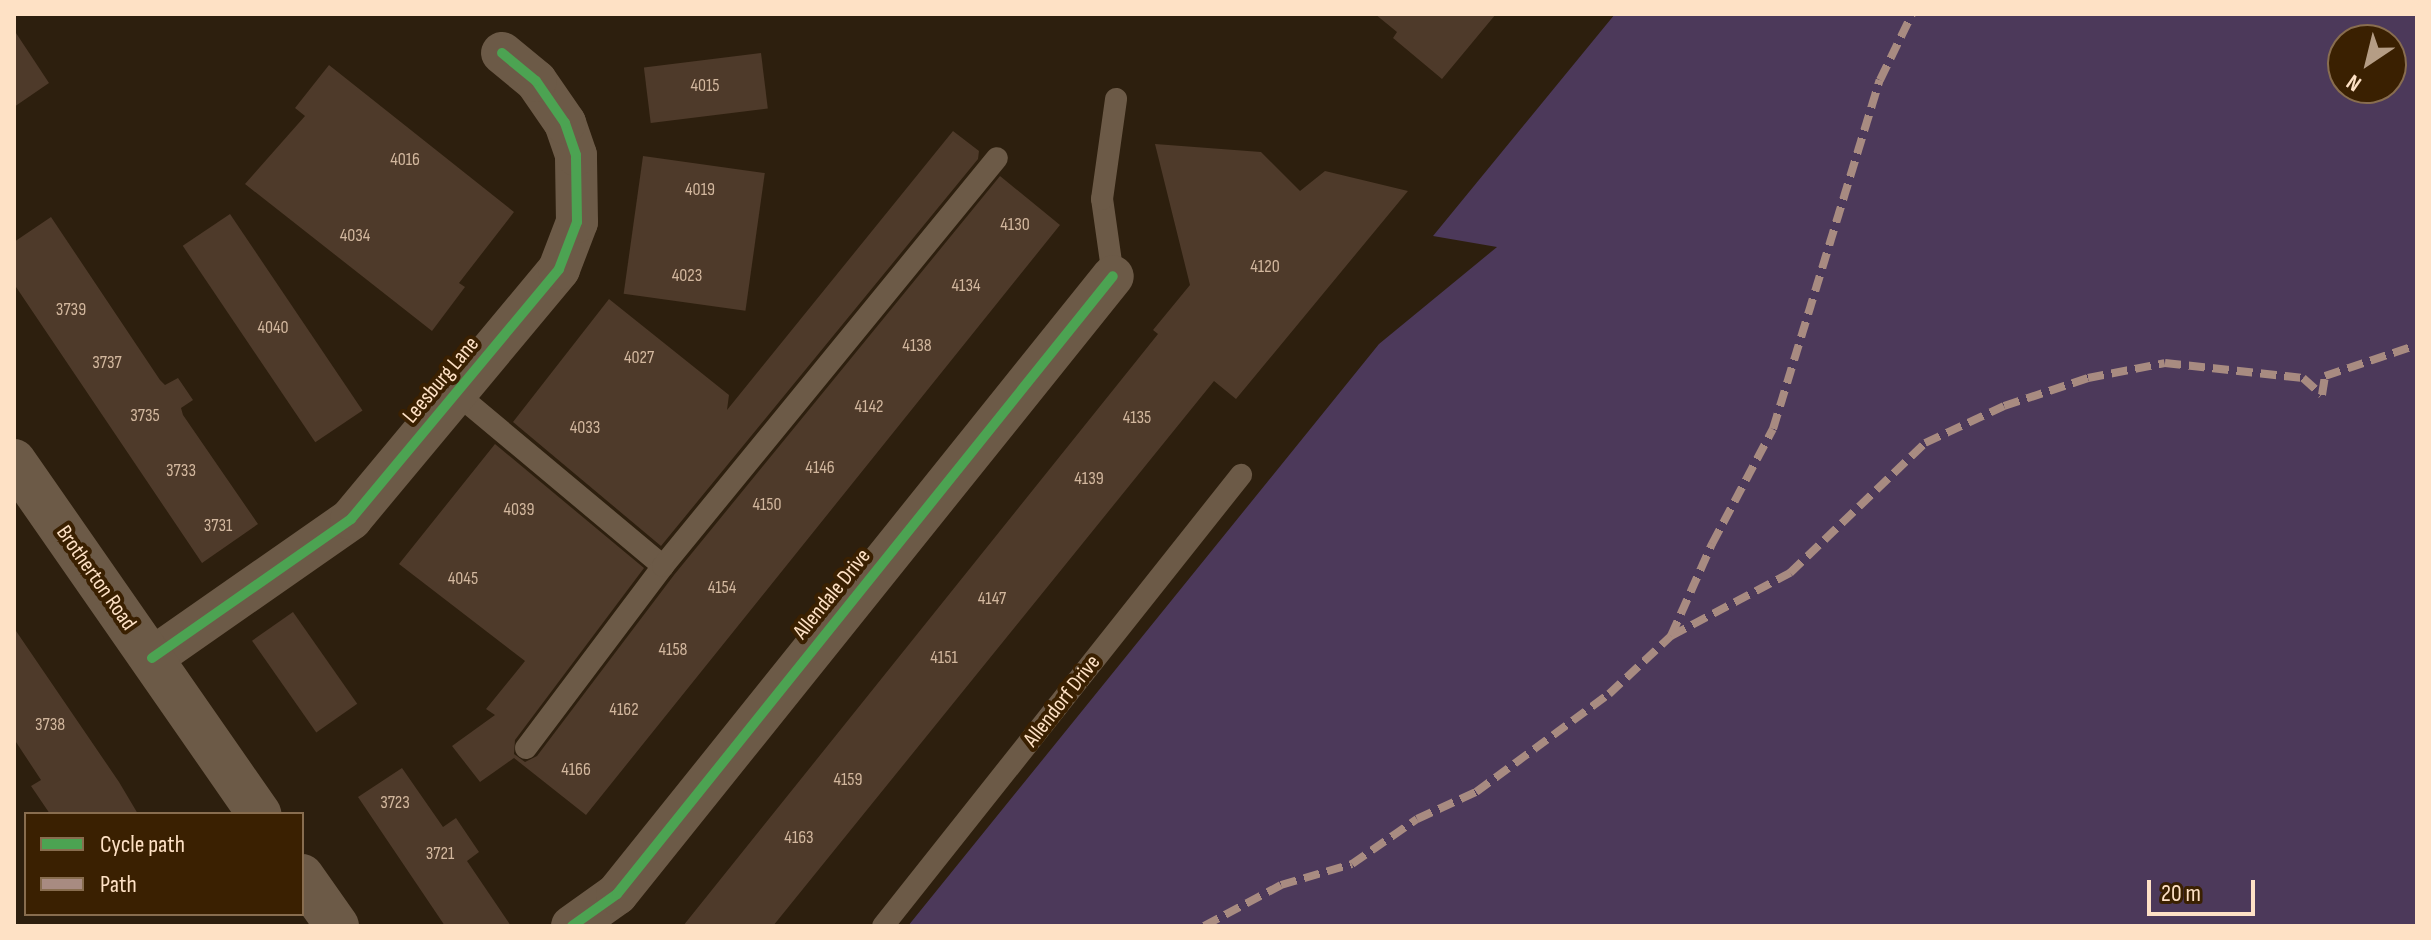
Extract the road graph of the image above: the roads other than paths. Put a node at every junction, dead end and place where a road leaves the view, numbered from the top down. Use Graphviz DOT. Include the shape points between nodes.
graph roads {
  1 [pos="502,53"];
  2 [pos="1116,99"];
  3 [pos="997,158"];
  4 [pos="1113,276"];
  5 [pos="456,393"];
  6 [pos="16,469"];
  7 [pos="1241,475"];
  8 [pos="663,566"];
  9 [pos="152,658"];
  10 [pos="526,748"];
  11 [pos="258,812"];
  12 [pos="304,879"];
  13 [pos="337,926"];
  14 [pos="572,926"];
  15 [pos="883,926"];
  1 -- 5 [label="street, Leesburg Lane" via="536,81 565,123 580,189 577,222 559,269"];
  2 -- 4 [label="lane" via="1102,199"];
  3 -- 8 [label="lane"];
  4 -- 14 [label="street, Allendale Drive" via="617,894"];
  5 -- 8 [label="lane"];
  5 -- 9 [label="street, Leesburg Lane" via="351,519"];
  6 -- 9 [label="street, Brotherton Road"];
  7 -- 15 [label="lane, Allendorf Drive"];
  8 -- 10 [label="lane"];
  9 -- 11 [label="street, Brotherton Road"];
  12 -- 13 [label="street"];
}
